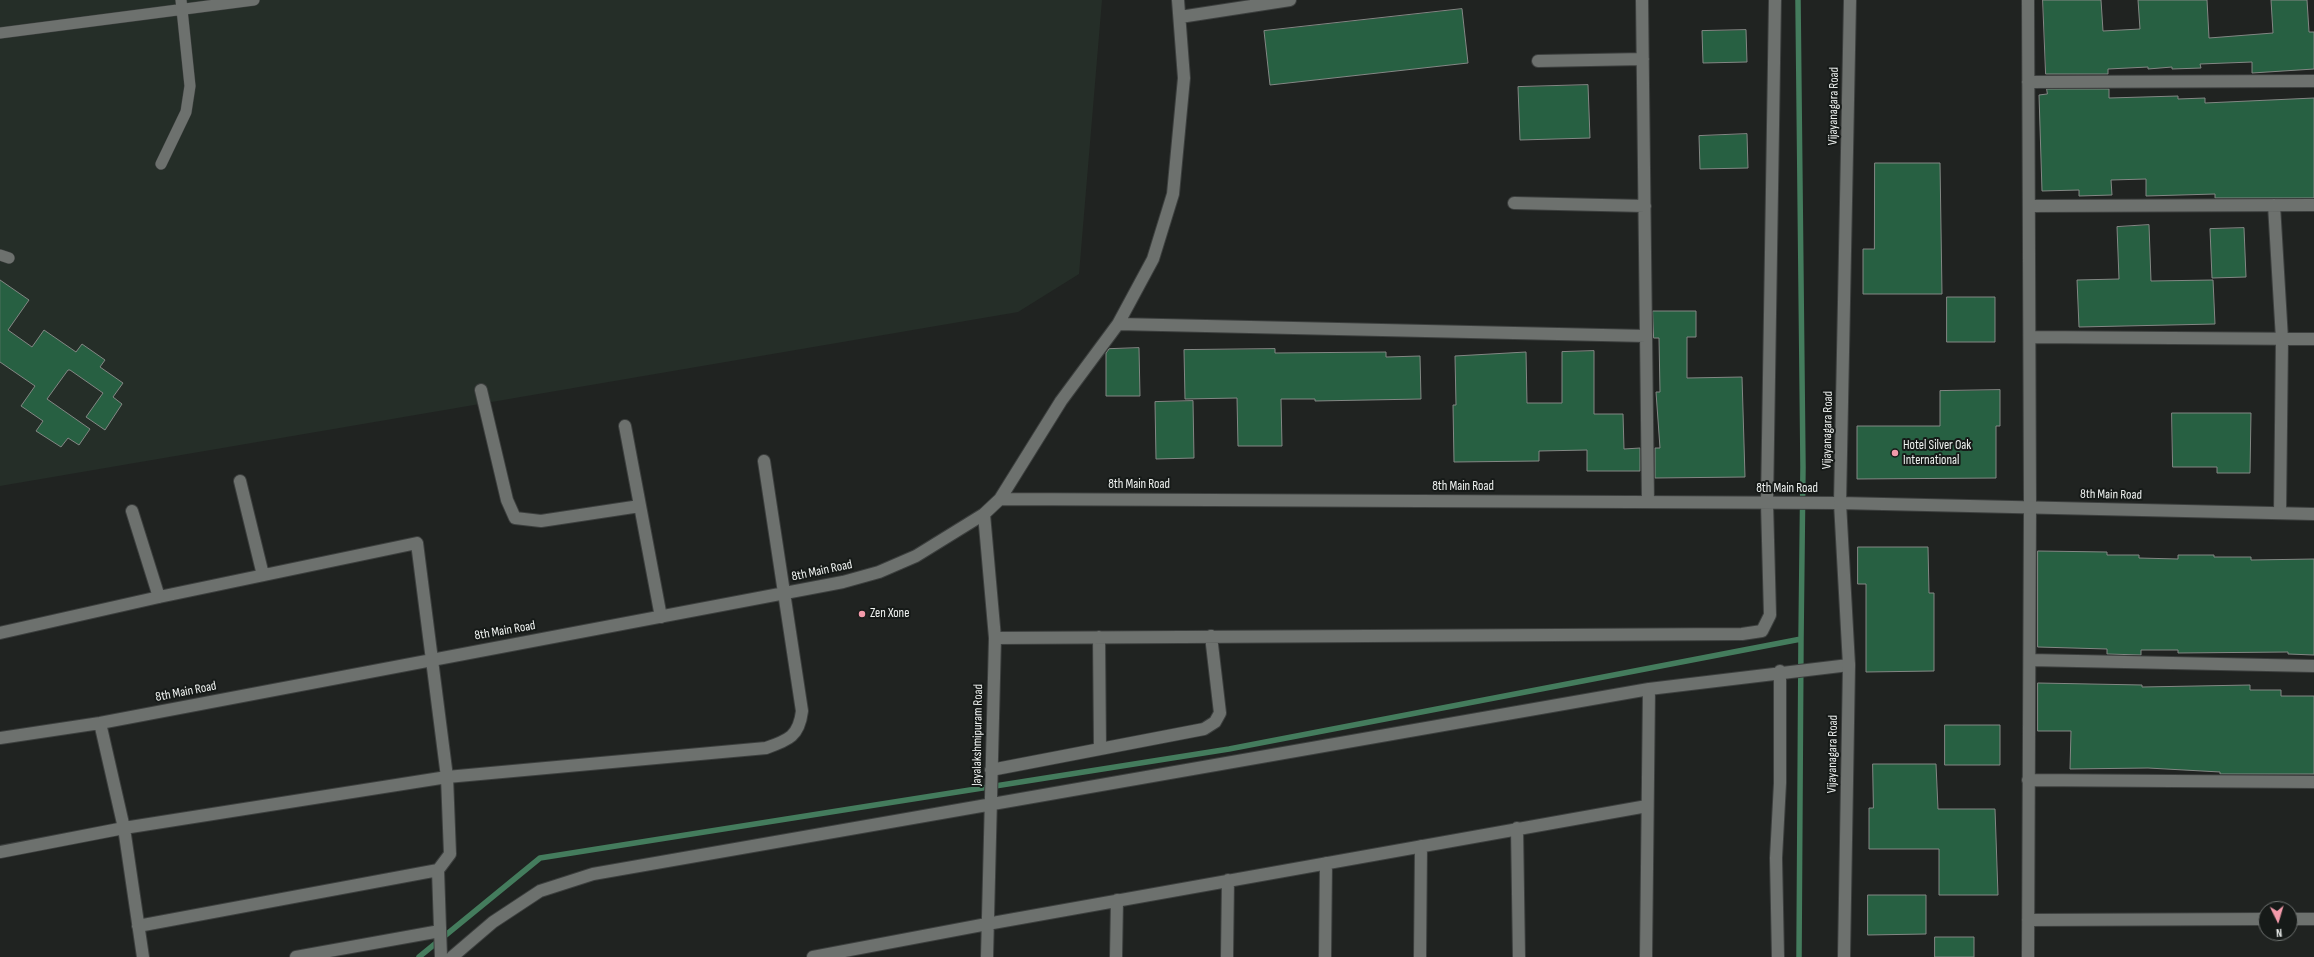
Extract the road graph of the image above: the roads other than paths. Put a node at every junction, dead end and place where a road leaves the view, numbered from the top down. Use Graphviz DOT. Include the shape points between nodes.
graph roads {
  1 [pos="254,0"];
  2 [pos="1178,0"];
  3 [pos="1290,0"];
  4 [pos="1642,0"];
  5 [pos="1775,0"];
  6 [pos="1850,0"];
  7 [pos="2028,0"];
  8 [pos="1272,1"];
  9 [pos="182,5"];
  10 [pos="1180,17"];
  11 [pos="0,33"];
  12 [pos="1643,59"];
  13 [pos="1538,61"];
  14 [pos="2314,81"];
  15 [pos="2028,82"];
  16 [pos="161,164"];
  17 [pos="1514,202"];
  18 [pos="2274,205"];
  19 [pos="2314,205"];
  20 [pos="1645,206"];
  21 [pos="2029,206"];
  22 [pos="1118,324"];
  23 [pos="1646,336"];
  24 [pos="2030,337"];
  25 [pos="2282,339"];
  26 [pos="2314,339"];
  27 [pos="481,390"];
  28 [pos="625,426"];
  29 [pos="764,461"];
  30 [pos="240,481"];
  31 [pos="1000,499"];
  32 [pos="1648,502"];
  33 [pos="1767,503"];
  34 [pos="1840,503"];
  35 [pos="640,506"];
  36 [pos="2030,507"];
  37 [pos="132,511"];
  38 [pos="2280,513"];
  39 [pos="984,514"];
  40 [pos="2314,514"];
  41 [pos="263,575"];
  42 [pos="783,594"];
  43 [pos="159,597"];
  44 [pos="661,617"];
  45 [pos="0,633"];
  46 [pos="1211,636"];
  47 [pos="1099,637"];
  48 [pos="995,638"];
  49 [pos="433,658"];
  50 [pos="2030,660"];
  51 [pos="1849,665"];
  52 [pos="2314,666"];
  53 [pos="1780,671"];
  54 [pos="1649,689"];
  55 [pos="100,723"];
  56 [pos="0,738"];
  57 [pos="1100,749"];
  58 [pos="991,770"];
  59 [pos="447,777"];
  60 [pos="2028,780"];
  61 [pos="2314,782"];
  62 [pos="990,805"];
  63 [pos="1647,806"];
  64 [pos="124,828"];
  65 [pos="1517,828"];
  66 [pos="1421,846"];
  67 [pos="0,852"];
  68 [pos="1326,863"];
  69 [pos="438,870"];
  70 [pos="1228,880"];
  71 [pos="1117,900"];
  72 [pos="2258,919"];
  73 [pos="2298,919"];
  74 [pos="2314,919"];
  75 [pos="2028,920"];
  76 [pos="987,924"];
  77 [pos="138,926"];
  78 [pos="440,931"];
  79 [pos="143,957"];
  80 [pos="296,957"];
  81 [pos="441,957"];
  82 [pos="452,957"];
  83 [pos="813,957"];
  84 [pos="987,957"];
  85 [pos="1116,957"];
  86 [pos="1227,957"];
  87 [pos="1325,957"];
  88 [pos="1420,957"];
  89 [pos="1519,957"];
  90 [pos="1646,957"];
  91 [pos="1778,957"];
  92 [pos="1844,957"];
  93 [pos="2028,957"];
  1 -- 9 [label="lane"];
  2 -- 10 [label="street"];
  3 -- 8 [label="street"];
  4 -- 12 [label="street"];
  5 -- 33 [label="street"];
  6 -- 34 [label="street, Vijayanagara Road"];
  7 -- 15 [label="street"];
  8 -- 10 [label="street"];
  9 -- 11 [label="lane"];
  9 -- 16 [label="lane" via="190,86 186,112"];
  10 -- 22 [label="street" via="1184,78 1173,194 1153,259"];
  12 -- 13 [label="street"];
  12 -- 20 [label="street"];
  14 -- 15 [label="street"];
  15 -- 21 [label="street"];
  17 -- 20 [label="street"];
  18 -- 19 [label="street"];
  18 -- 21 [label="street"];
  18 -- 25 [label="street"];
  20 -- 23 [label="street"];
  21 -- 24 [label="street"];
  22 -- 23 [label="street"];
  22 -- 31 [label="street" via="1061,401"];
  23 -- 32 [label="street"];
  24 -- 25 [label="street"];
  24 -- 36 [label="street"];
  25 -- 26 [label="street"];
  25 -- 38 [label="street"];
  27 -- 35 [label="street" via="507,500 515,518 541,521"];
  28 -- 35 [label="street"];
  29 -- 42 [label="street"];
  30 -- 41 [label="street"];
  31 -- 32 [label="street, 8th Main Road"];
  31 -- 39 [label="street, 8th Main Road"];
  32 -- 33 [label="street, 8th Main Road"];
  33 -- 34 [label="street, 8th Main Road"];
  33 -- 46 [label="street" via="1770,615 1762,630 1742,634"];
  34 -- 36 [label="street, 8th Main Road"];
  34 -- 51 [label="street, Vijayanagara Road"];
  35 -- 44 [label="street"];
  36 -- 38 [label="street, 8th Main Road"];
  36 -- 50 [label="street"];
  37 -- 43 [label="street"];
  38 -- 40 [label="street, 8th Main Road"];
  39 -- 42 [label="street, 8th Main Road" via="916,556 879,572"];
  39 -- 48 [label="street, Jayalakshmipuram Road"];
  41 -- 43 [label="street"];
  41 -- 49 [label="street" via="417,543"];
  42 -- 44 [label="street, 8th Main Road"];
  42 -- 59 [label="street" via="802,711 800,726 788,740 766,748"];
  43 -- 45 [label="street"];
  44 -- 49 [label="street, 8th Main Road"];
  46 -- 47 [label="street"];
  46 -- 57 [label="street" via="1220,713 1214,722 1204,729"];
  47 -- 48 [label="street"];
  47 -- 57 [label="street"];
  48 -- 58 [label="street, Jayalakshmipuram Road"];
  49 -- 55 [label="street, 8th Main Road"];
  49 -- 59 [label="street"];
  50 -- 52 [label="street"];
  50 -- 60 [label="street"];
  51 -- 53 [label="street"];
  51 -- 92 [label="street, Vijayanagara Road"];
  53 -- 54 [label="street"];
  53 -- 91 [label="street" via="1780,783 1776,858"];
  54 -- 62 [label="street"];
  54 -- 63 [label="street"];
  55 -- 56 [label="street, 8th Main Road"];
  55 -- 64 [label="street"];
  57 -- 58 [label="street"];
  58 -- 62 [label="street, Jayalakshmipuram Road"];
  59 -- 64 [label="street"];
  59 -- 69 [label="street" via="450,854"];
  60 -- 61 [label="street"];
  60 -- 75 [label="street"];
  62 -- 76 [label="street, Jayalakshmipuram Road"];
  62 -- 82 [label="street" via="593,874 540,891 493,922"];
  63 -- 65 [label="street"];
  63 -- 90 [label="street"];
  64 -- 67 [label="street"];
  64 -- 77 [label="street"];
  65 -- 66 [label="street"];
  65 -- 89 [label="street"];
  66 -- 68 [label="street"];
  66 -- 88 [label="street"];
  68 -- 70 [label="street"];
  68 -- 87 [label="street"];
  69 -- 77 [label="street"];
  69 -- 78 [label="street"];
  70 -- 71 [label="street"];
  70 -- 86 [label="street"];
  71 -- 76 [label="street"];
  71 -- 85 [label="street"];
  72 -- 75 [label="street"];
  73 -- 74 [label="street"];
  75 -- 93 [label="street"];
  76 -- 83 [label="street"];
  76 -- 84 [label="street, Jayalakshmipuram Road"];
  77 -- 79 [label="street"];
  78 -- 80 [label="street"];
  78 -- 81 [label="street"];
}
